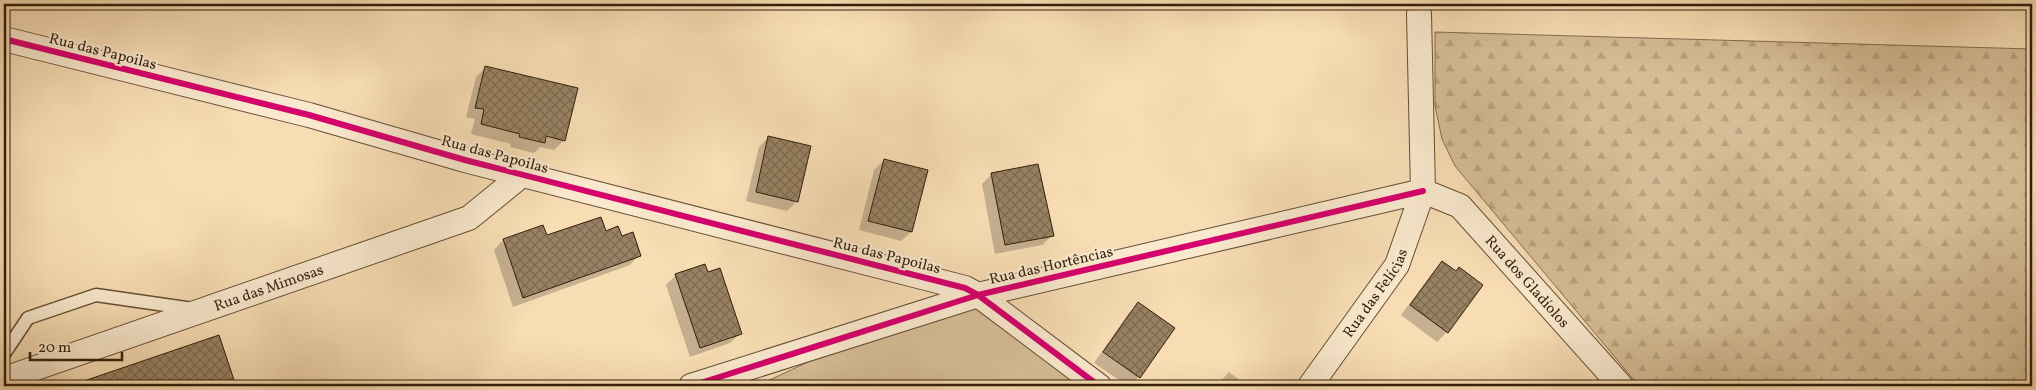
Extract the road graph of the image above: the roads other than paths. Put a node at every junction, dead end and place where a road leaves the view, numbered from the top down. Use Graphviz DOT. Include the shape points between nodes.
graph roads {
  1 [pos="1418,14"];
  2 [pos="4,39"];
  3 [pos="522,175"];
  4 [pos="1423,191"];
  5 [pos="978,295"];
  6 [pos="203,310"];
  7 [pos="4,354"];
  8 [pos="4,379"];
  9 [pos="1610,382"];
  10 [pos="691,386"];
  11 [pos="1099,386"];
  12 [pos="1310,386"];
  1 -- 4 [label="street"];
  2 -- 3 [label="street, Rua das Papoilas" via="309,115"];
  3 -- 5 [label="street, Rua das Papoilas" via="965,288"];
  3 -- 6 [label="street, Rua das Mimosas" via="469,218"];
  4 -- 5 [label="street, Rua das Hortências"];
  4 -- 9 [label="street, Rua dos Gladíolos" via="1460,206"];
  4 -- 12 [label="street, Rua das Felícias" via="1396,266"];
  5 -- 10 [label="street, Rua das Hortências"];
  5 -- 11 [label="street, Rua das Papoilas"];
  6 -- 7 [label="lane" via="96,295 28,318"];
  6 -- 8 [label="street, Rua das Mimosas"];
}
